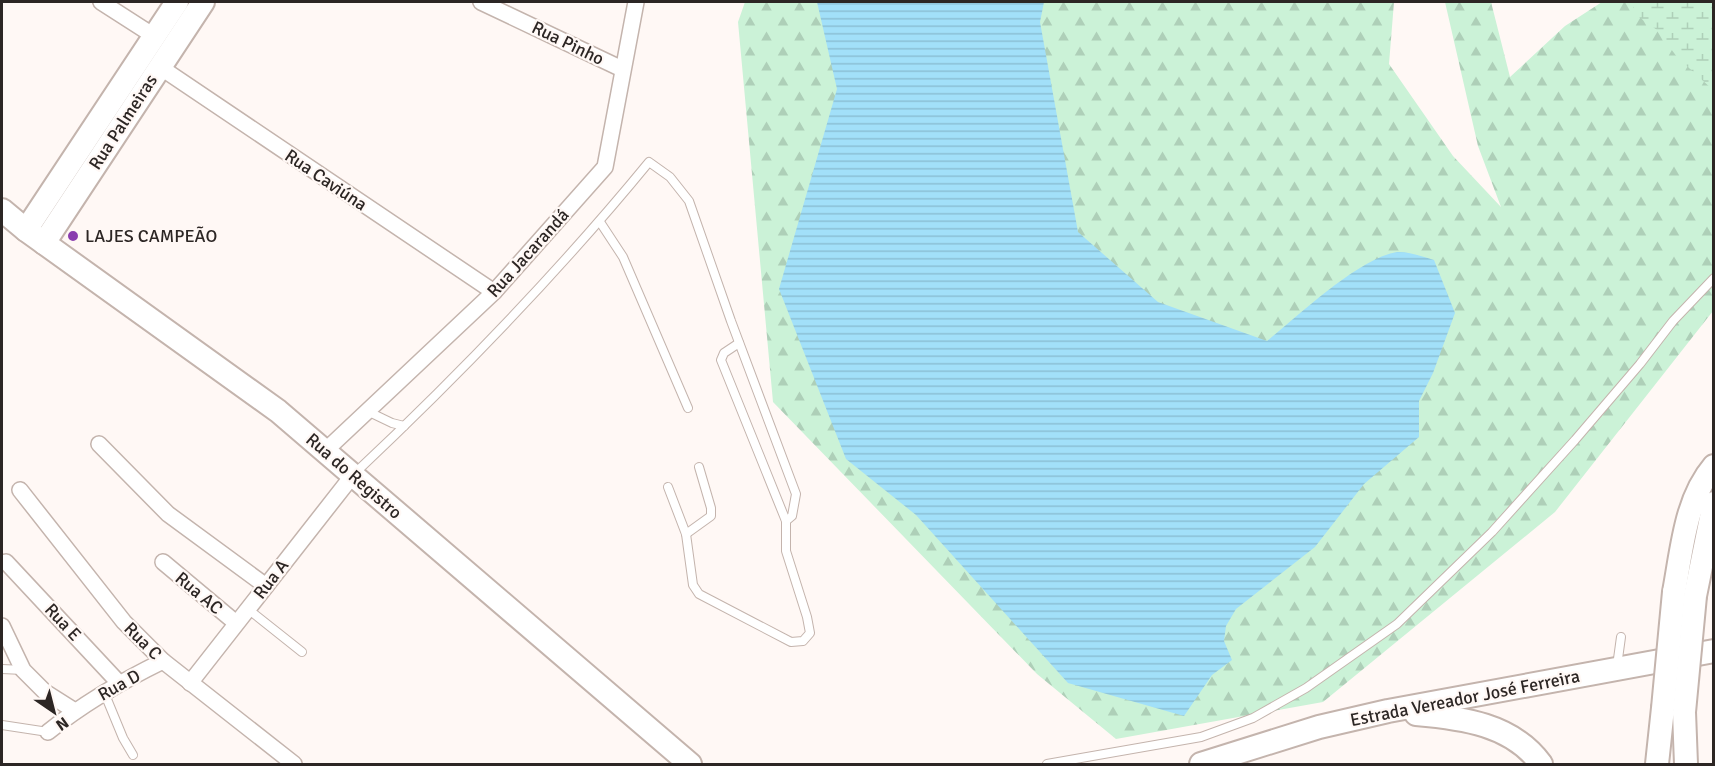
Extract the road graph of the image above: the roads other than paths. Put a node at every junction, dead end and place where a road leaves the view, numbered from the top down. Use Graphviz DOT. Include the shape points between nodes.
graph roads {
  1 [pos="101,2"];
  2 [pos="177,2"];
  3 [pos="203,2"];
  4 [pos="481,2"];
  5 [pos="636,2"];
  6 [pos="154,36"];
  7 [pos="160,67"];
  8 [pos="622,69"];
  9 [pos="2,210"];
  10 [pos="600,222"];
  11 [pos="35,237"];
  12 [pos="1713,278"];
  13 [pos="494,292"];
  14 [pos="739,343"];
  15 [pos="688,408"];
  16 [pos="367,411"];
  17 [pos="404,426"];
  18 [pos="99,444"];
  19 [pos="325,451"];
  20 [pos="1713,466"];
  21 [pos="699,467"];
  22 [pos="353,475"];
  23 [pos="668,487"];
  24 [pos="20,490"];
  25 [pos="1713,503"];
  26 [pos="786,521"];
  27 [pos="686,534"];
  28 [pos="6,562"];
  29 [pos="163,562"];
  30 [pos="266,585"];
  31 [pos="1684,594"];
  32 [pos="248,609"];
  33 [pos="236,623"];
  34 [pos="2,626"];
  35 [pos="1621,638"];
  36 [pos="1713,651"];
  37 [pos="302,652"];
  38 [pos="163,662"];
  39 [pos="2,669"];
  40 [pos="23,670"];
  41 [pos="1616,670"];
  42 [pos="190,682"];
  43 [pos="119,683"];
  44 [pos="104,692"];
  45 [pos="1674,710"];
  46 [pos="75,711"];
  47 [pos="1388,711"];
  48 [pos="2,725"];
  49 [pos="48,732"];
  50 [pos="133,755"];
  51 [pos="278,760"];
  52 [pos="1210,761"];
  53 [pos="294,765"];
  54 [pos="690,765"];
  55 [pos="1047,765"];
  56 [pos="1541,765"];
  57 [pos="1658,765"];
  58 [pos="1686,765"];
  1 -- 6 [label="street"];
  2 -- 6 [label="main road, Rua Palmeiras"];
  3 -- 7 [label="main road, Rua Palmeiras"];
  4 -- 8 [label="street, Rua Pinho"];
  5 -- 8 [label="street, Rua Jacarandá"];
  6 -- 11 [label="main road, Rua Palmeiras"];
  7 -- 11 [label="main road, Rua Palmeiras"];
  7 -- 13 [label="street, Rua Caviúna"];
  8 -- 13 [label="street, Rua Jacarandá" via="605,167"];
  9 -- 11 [label="main road, Rua do Registro"];
  10 -- 14 [label="lane" via="649,162 670,177 689,201"];
  10 -- 15 [label="lane" via="623,256"];
  10 -- 17 [label="lane"];
  11 -- 19 [label="main road, Rua do Registro" via="278,411"];
  12 -- 55 [label="lane" via="1492,532 1397,624 1306,688 1253,718 1201,736"];
  13 -- 16 [label="street, Rua Jacarandá"];
  14 -- 26 [label="lane" via="796,494 792,516"];
  14 -- 26 [label="lane" via="724,353 721,360"];
  16 -- 17 [label="lane"];
  16 -- 19 [label="street, Rua Jacarandá"];
  17 -- 22 [label="lane"];
  18 -- 30 [label="street" via="168,514"];
  19 -- 22 [label="main road, Rua do Registro"];
  20 -- 31 [label="main road" via="1691,507"];
  21 -- 27 [label="lane" via="711,516"];
  22 -- 30 [label="street, Rua A"];
  22 -- 54 [label="main road, Rua do Registro"];
  23 -- 27 [label="lane"];
  24 -- 38 [label="street, Rua C" via="124,622"];
  25 -- 31 [label="main road"];
  26 -- 27 [label="lane" via="786,551 810,633 803,641 791,642 699,594 693,585"];
  28 -- 43 [label="street, Rua E"];
  29 -- 33 [label="street, Rua AC"];
  30 -- 32 [label="street, Rua A"];
  31 -- 45 [label="main road, bridge"];
  32 -- 33 [label="street, Rua A"];
  32 -- 37 [label="lane"];
  33 -- 42 [label="street, Rua A"];
  34 -- 40 [label="street"];
  35 -- 41 [label="lane"];
  36 -- 41 [label="main road, Estrada Vereador José Ferreira"];
  38 -- 42 [label="street, Rua C"];
  38 -- 43 [label="street, Rua D"];
  39 -- 40 [label="lane"];
  40 -- 46 [label="street" via="45,692"];
  41 -- 47 [label="main road, Estrada Vereador José Ferreira"];
  42 -- 51 [label="street, Rua C"];
  43 -- 44 [label="street, Rua D"];
  44 -- 46 [label="street, Rua D"];
  44 -- 50 [label="lane"];
  45 -- 57 [label="main road"];
  45 -- 58 [label="main road"];
  46 -- 49 [label="street, Rua D"];
  47 -- 52 [label="main road, Estrada Vereador José Ferreira" via="1319,727"];
  47 -- 56 [label="main road" via="1476,722 1504,732"];
  48 -- 49 [label="lane"];
  51 -- 53 [label="street, Rua C"];
}
